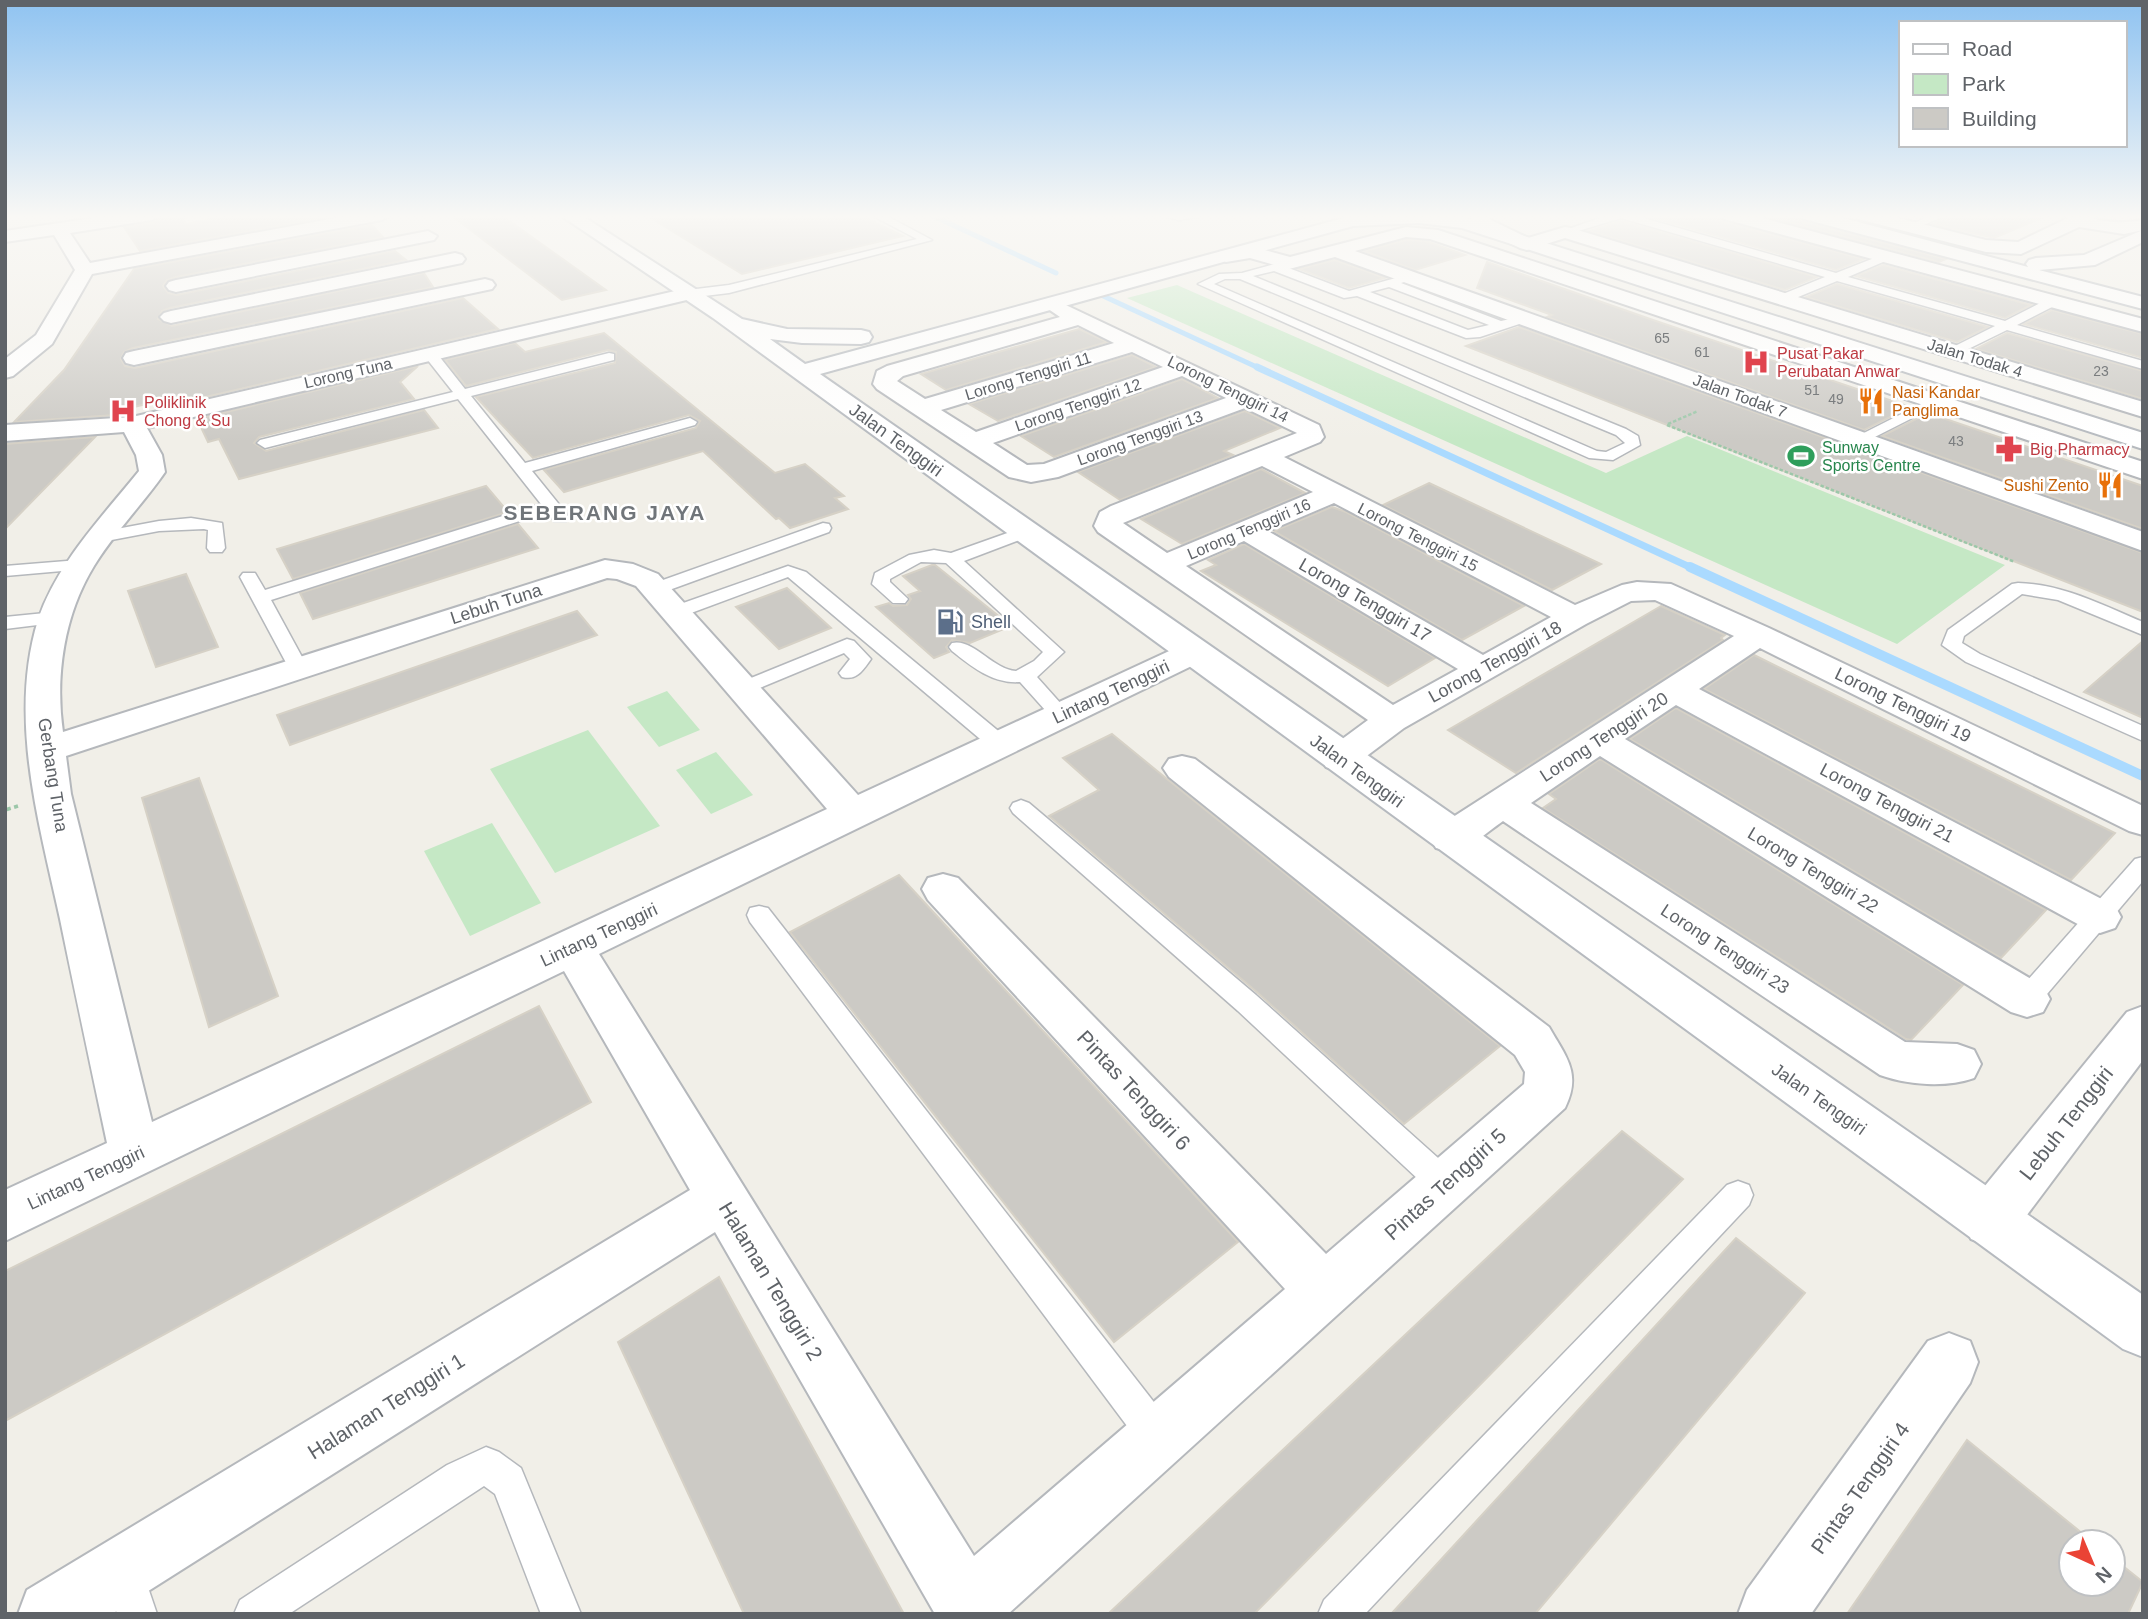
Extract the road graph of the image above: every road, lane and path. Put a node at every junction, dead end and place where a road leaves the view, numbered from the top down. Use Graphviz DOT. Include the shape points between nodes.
graph roads {
  1 [pos="73,291"];
  2 [pos="300,291"];
  3 [pos="482,291"];
  4 [pos="683,291"];
  5 [pos="716,291"];
  6 [pos="1030,291"];
  7 [pos="1100,291"];
  8 [pos="1219,291"];
  9 [pos="1278,291"];
  10 [pos="1338,291"];
  11 [pos="1362,291"];
  12 [pos="1428,291"];
  13 [pos="1602,291"];
  14 [pos="1674,291"];
  15 [pos="1755,291"];
  16 [pos="1803,291"];
  17 [pos="1883,291"];
  18 [pos="2010,291"];
  19 [pos="2074,291"];
  20 [pos="2095,291"];
  21 [pos="2118,291"];
  22 [pos="1357,292"];
  23 [pos="688,294"];
  24 [pos="1688,295"];
  25 [pos="1782,299"];
  26 [pos="2052,302"];
  27 [pos="2139,302"];
  28 [pos="1051,304"];
  29 [pos="1654,308"];
  30 [pos="516,312"];
  31 [pos="720,314"];
  32 [pos="171,317"];
  33 [pos="1079,318"];
  34 [pos="1513,322"];
  35 [pos="2006,326"];
  36 [pos="2143,326"];
  37 [pos="536,329"];
  38 [pos="861,337"];
  39 [pos="1575,337"];
  40 [pos="835,344"];
  41 [pos="1134,344"];
  42 [pos="890,348"];
  43 [pos="1423,350"];
  44 [pos="1954,352"];
  45 [pos="430,354"];
  46 [pos="609,357"];
  47 [pos="134,358"];
  48 [pos="1383,364"];
  49 [pos="791,365"];
  50 [pos="2143,365"];
  51 [pos="1184,368"];
  52 [pos="1920,369"];
  53 [pos="5,372"];
  54 [pos="461,393"];
  55 [pos="1247,399"];
  56 [pos="1935,401"];
  57 [pos="922,408"];
  58 [pos="852,409"];
  59 [pos="2143,410"];
  60 [pos="690,422"];
  61 [pos="132,424"];
  62 [pos="1667,425"];
  63 [pos="5,433"];
  64 [pos="1860,439"];
  65 [pos="2143,441"];
  66 [pos="973,442"];
  67 [pos="265,443"];
  68 [pos="1263,456"];
  69 [pos="522,469"];
  70 [pos="2143,471"];
  71 [pos="1334,494"];
  72 [pos="556,511"];
  73 [pos="823,528"];
  74 [pos="1247,531"];
  75 [pos="1024,532"];
  76 [pos="2143,542"];
  77 [pos="216,548"];
  78 [pos="90,551"];
  79 [pos="952,559"];
  80 [pos="1165,564"];
  81 [pos="2027,567"];
  82 [pos="5,571"];
  83 [pos="248,577"];
  84 [pos="1660,592"];
  85 [pos="260,598"];
  86 [pos="899,599"];
  87 [pos="665,601"];
  88 [pos="1575,617"];
  89 [pos="55,618"];
  90 [pos="5,623"];
  91 [pos="2143,629"];
  92 [pos="1758,635"];
  93 [pos="959,647"];
  94 [pos="1192,653"];
  95 [pos="298,668"];
  96 [pos="1483,669"];
  97 [pos="849,673"];
  98 [pos="1024,675"];
  99 [pos="743,688"];
  100 [pos="1675,690"];
  101 [pos="1061,715"];
  102 [pos="1392,720"];
  103 [pos="2143,734"];
  104 [pos="1599,740"];
  105 [pos="1000,744"];
  106 [pos="48,749"];
  107 [pos="1339,759"];
  108 [pos="1182,768"];
  109 [pos="1503,803"];
  110 [pos="1021,808"];
  111 [pos="853,814"];
  112 [pos="2143,822"];
  113 [pos="1450,838"];
  114 [pos="2143,865"];
  115 [pos="943,889"];
  116 [pos="759,915"];
  117 [pos="2100,917"];
  118 [pos="572,947"];
  119 [pos="2027,999"];
  120 [pos="2143,1025"];
  121 [pos="1957,1064"];
  122 [pos="135,1155"];
  123 [pos="1445,1184"];
  124 [pos="1738,1195"];
  125 [pos="722,1199"];
  126 [pos="5,1216"];
  127 [pos="1990,1221"];
  128 [pos="1324,1291"];
  129 [pos="2143,1329"];
  130 [pos="1949,1362"];
  131 [pos="1158,1437"];
  132 [pos="130,1591"];
  133 [pos="970,1610"];
  134 [pos="51,1614"];
  135 [pos="254,1614"];
  136 [pos="561,1614"];
  137 [pos="1338,1614"];
  138 [pos="1771,1614"];
  1 -- 53 [label="street" via="44,339"];
  2 -- 32 [label="street"];
  3 -- 47 [label="street"];
  4 -- 23 [label="street, Jalan Tenggiri"];
  5 -- 23 [label="lane"];
  6 -- 38 [label="street"];
  7 -- 28 [label="street"];
  8 -- 48 [label="lane"];
  9 -- 43 [label="lane"];
  10 -- 22 [label="lane" via="1348,295"];
  11 -- 22 [label="lane"];
  12 -- 34 [label="street, Jalan Todak 7"];
  13 -- 29 [label="street"];
  14 -- 24 [label="street, Jalan Todak 4"];
  15 -- 25 [label="street, Jalan Todak 4"];
  16 -- 25 [label="lane"];
  17 -- 35 [label="lane"];
  18 -- 26 [label="street"];
  19 -- 26 [label="street"];
  20 -- 27 [label="street"];
  21 -- 27 [label="street"];
  22 -- 34 [label="lane" via="1466,334"];
  23 -- 31 [label="street, Jalan Tenggiri"];
  23 -- 37 [label="street, Lorong Tuna"];
  24 -- 29 [label="street"];
  24 -- 52 [label="street, Jalan Todak 4"];
  25 -- 44 [label="street, Jalan Todak 4"];
  26 -- 35 [label="lane"];
  26 -- 36 [label="street"];
  28 -- 33 [label="street, Lorong Tenggiri 14"];
  28 -- 42 [label="street"];
  29 -- 39 [label="street"];
  29 -- 56 [label="street"];
  30 -- 37 [label="street"];
  31 -- 38 [label="street" via="776,334"];
  31 -- 49 [label="street, Jalan Tenggiri"];
  33 -- 41 [label="street, Lorong Tenggiri 14"];
  33 -- 57 [label="street" via="885,376 885,384"];
  34 -- 39 [label="street, Jalan Todak 7"];
  35 -- 44 [label="lane"];
  35 -- 50 [label="lane"];
  37 -- 45 [label="street, Lorong Tuna"];
  38 -- 40 [label="street"];
  39 -- 64 [label="street, Jalan Todak 7"];
  40 -- 42 [label="street" via="853,351"];
  40 -- 49 [label="street"];
  41 -- 51 [label="street, Lorong Tenggiri 14"];
  41 -- 57 [label="street, Lorong Tenggiri 11"];
  42 -- 49 [label="street"];
  42 -- 58 [label="street" via="857,373 850,386"];
  43 -- 48 [label="lane"];
  43 -- 48 [label="lane" via="1621,432 1633,439 1632,444 1608,457 1594,455"];
  44 -- 52 [label="street"];
  44 -- 59 [label="street, Jalan Todak 4"];
  45 -- 54 [label="lane"];
  45 -- 61 [label="street, Lorong Tuna"];
  46 -- 54 [label="lane"];
  49 -- 58 [label="street, Jalan Tenggiri"];
  51 -- 55 [label="street, Lorong Tenggiri 14"];
  51 -- 66 [label="street, Lorong Tenggiri 12"];
  52 -- 65 [label="street, Jalan Todak 4"];
  54 -- 67 [label="lane"];
  54 -- 69 [label="lane"];
  55 -- 66 [label="street, Lorong Tenggiri 13" via="1031,474 1018,471"];
  55 -- 68 [label="street, Lorong Tenggiri 14" via="1310,430 1311,437"];
  56 -- 64 [label="lane"];
  56 -- 70 [label="street"];
  57 -- 66 [label="street"];
  58 -- 75 [label="street, Jalan Tenggiri"];
  60 -- 69 [label="lane"];
  61 -- 63 [label="street, Lorong Tuna"];
  61 -- 78 [label="street, Gerbang Tuna" via="149,455 152,472"];
  62 -- 81 [label="path"];
  64 -- 76 [label="street, Jalan Todak 7"];
  68 -- 71 [label="street, Lorong Tenggiri 15"];
  68 -- 80 [label="street, Lorong Tenggiri 14" via="1110,518 1108,526"];
  69 -- 72 [label="lane"];
  71 -- 74 [label="street, Lorong Tenggiri 16"];
  71 -- 88 [label="street, Lorong Tenggiri 15"];
  72 -- 85 [label="lane"];
  73 -- 87 [label="lane"];
  74 -- 80 [label="street, Lorong Tenggiri 16"];
  74 -- 96 [label="street, Lorong Tenggiri 17"];
  75 -- 79 [label="lane"];
  75 -- 94 [label="street, Jalan Tenggiri"];
  77 -- 78 [label="lane" via="216,527 185,524"];
  78 -- 82 [label="lane"];
  78 -- 89 [label="street, Gerbang Tuna"];
  79 -- 86 [label="lane" via="931,554 895,566 881,577 881,584"];
  79 -- 98 [label="lane" via="1054,652"];
  80 -- 102 [label="street"];
  83 -- 85 [label="lane"];
  84 -- 88 [label="street, Lorong Tenggiri 18" via="1622,594"];
  84 -- 92 [label="street, Lorong Tenggiri 19"];
  85 -- 95 [label="lane"];
  87 -- 95 [label="street, Lebuh Tuna" via="647,580 605,569"];
  87 -- 99 [label="street, Lebuh Tuna"];
  87 -- 105 [label="lane" via="789,571"];
  88 -- 96 [label="street, Lorong Tenggiri 18"];
  89 -- 90 [label="lane"];
  89 -- 106 [label="street, Gerbang Tuna" via="44,663 42,708"];
  91 -- 103 [label="lane" via="2031,587 2018,589 1955,634 1952,645"];
  92 -- 100 [label="street, Lorong Tenggiri 20"];
  92 -- 112 [label="street, Lorong Tenggiri 19"];
  93 -- 98 [label="lane" via="997,675"];
  94 -- 101 [label="street, Lintang Tenggiri"];
  94 -- 107 [label="street, Jalan Tenggiri"];
  95 -- 106 [label="street, Lebuh Tuna"];
  96 -- 102 [label="street, Lorong Tenggiri 18"];
  97 -- 99 [label="lane" via="861,659 846,645"];
  98 -- 101 [label="lane"];
  99 -- 111 [label="street, Lebuh Tuna"];
  100 -- 104 [label="street, Lorong Tenggiri 20"];
  100 -- 117 [label="street, Lorong Tenggiri 21"];
  101 -- 105 [label="street, Lintang Tenggiri"];
  102 -- 107 [label="street, Lorong Tenggiri 18"];
  104 -- 109 [label="street, Lorong Tenggiri 20"];
  104 -- 119 [label="street, Lorong Tenggiri 22"];
  105 -- 111 [label="street, Lintang Tenggiri"];
  106 -- 122 [label="street, Gerbang Tuna" via="52,794"];
  107 -- 113 [label="street, Jalan Tenggiri"];
  108 -- 123 [label="street, Pintas Tenggiri 5" via="1532,1041 1549,1070 1548,1093"];
  109 -- 113 [label="street, Lorong Tenggiri 20"];
  109 -- 121 [label="street, Lorong Tenggiri 23" via="1897,1061"];
  110 -- 123 [label="lane" via="1247,1003"];
  111 -- 118 [label="street, Lintang Tenggiri"];
  113 -- 127 [label="street, Jalan Tenggiri"];
  114 -- 117 [label="lane"];
  115 -- 128 [label="street, Pintas Tenggiri 6"];
  116 -- 131 [label="lane"];
  117 -- 119 [label="lane"];
  118 -- 122 [label="street, Lintang Tenggiri"];
  118 -- 125 [label="street, Halaman Tenggiri 2"];
  120 -- 127 [label="street, Lebuh Tenggiri"];
  122 -- 126 [label="street, Lintang Tenggiri"];
  123 -- 128 [label="street, Pintas Tenggiri 5"];
  124 -- 137 [label="lane"];
  125 -- 132 [label="street, Halaman Tenggiri 1"];
  125 -- 133 [label="street, Halaman Tenggiri 2"];
  127 -- 129 [label="street, Jalan Tenggiri"];
  128 -- 131 [label="street, Pintas Tenggiri 5"];
  130 -- 138 [label="street, Pintas Tenggiri 4"];
  131 -- 133 [label="street, Pintas Tenggiri 5"];
  132 -- 134 [label="street, Halaman Tenggiri 1"];
  135 -- 136 [label="lane" via="486,1465 508,1481"];
}
